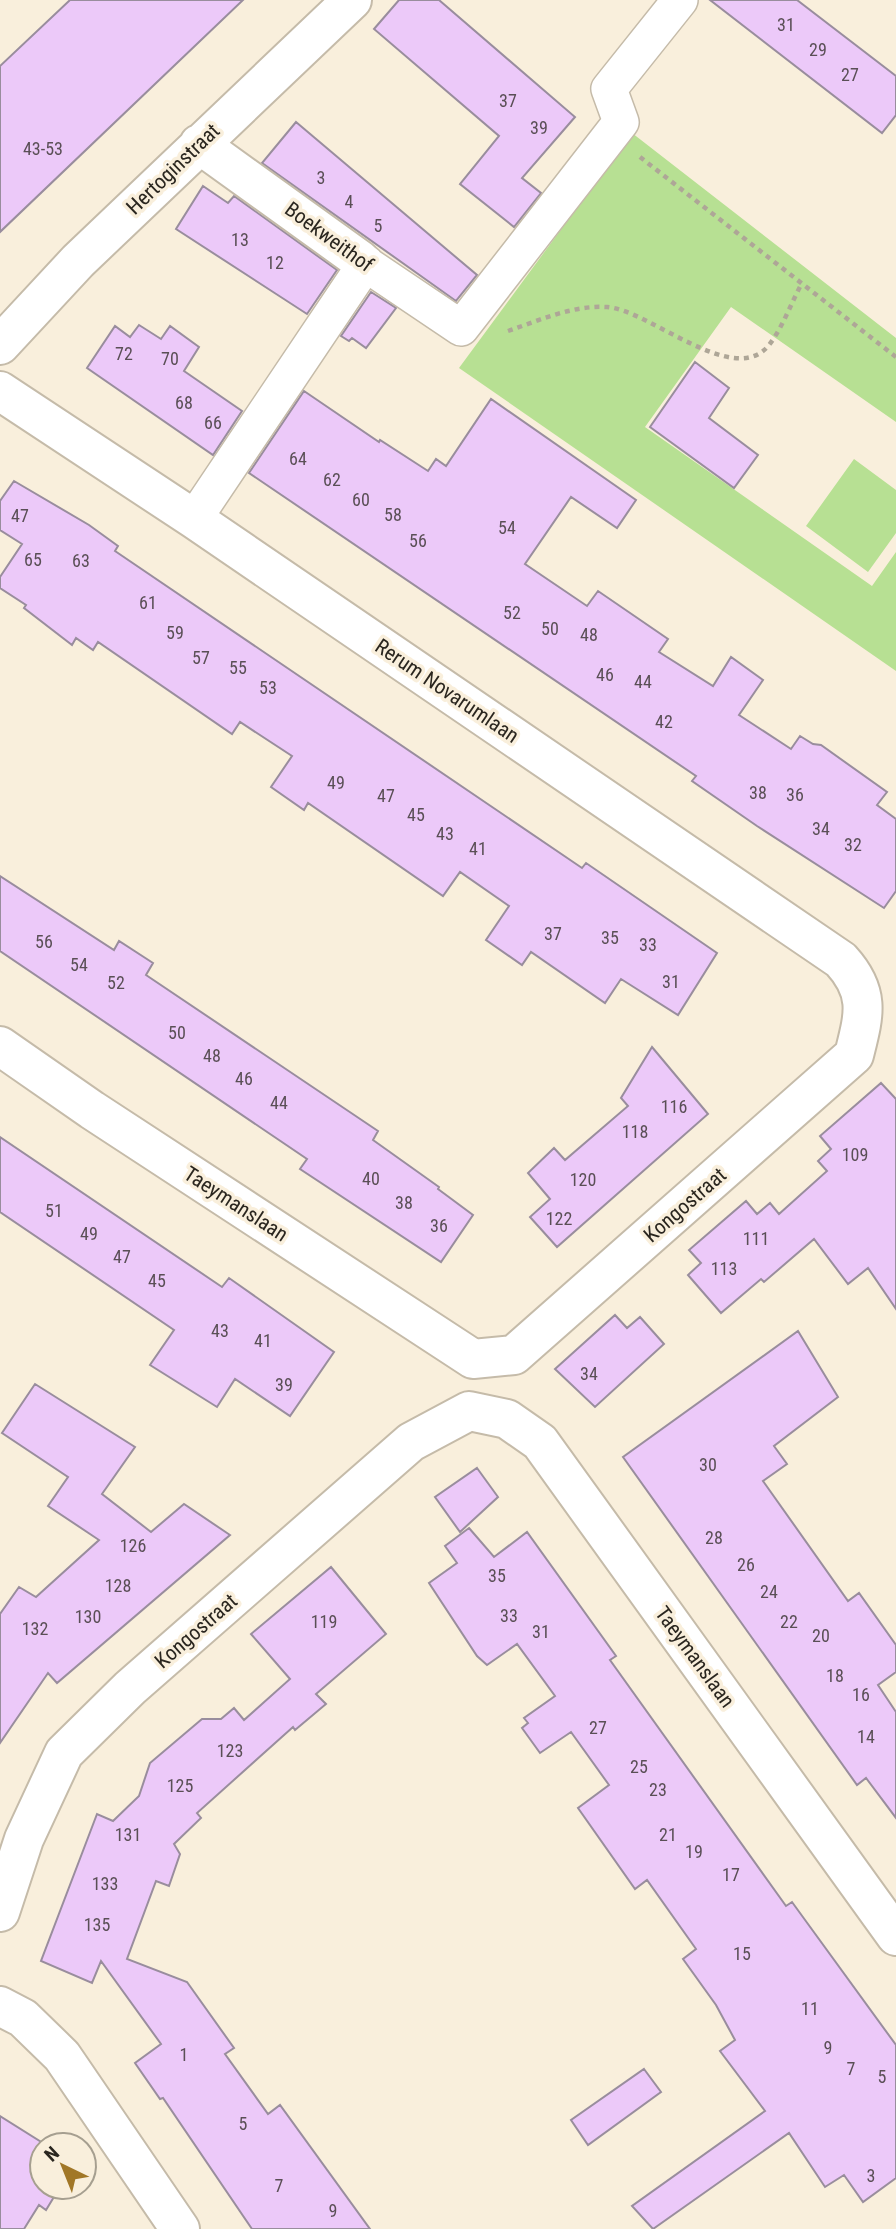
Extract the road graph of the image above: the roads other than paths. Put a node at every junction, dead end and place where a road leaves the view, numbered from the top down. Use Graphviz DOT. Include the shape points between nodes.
graph roads {
  1 [pos="352,0"];
  2 [pos="680,0"];
  3 [pos="199,144"];
  4 [pos="363,262"];
  5 [pos="0,345"];
  6 [pos="0,391"];
  7 [pos="194,519"];
  8 [pos="864,1014"];
  9 [pos="0,1046"];
  10 [pos="473,1359"];
  11 [pos="469,1411"];
  12 [pos="0,1912"];
  13 [pos="896,1936"];
  14 [pos="0,2006"];
  15 [pos="180,2229"];
  1 -- 3 [label="street, Hertoginstraat"];
  2 -- 4 [label="street, Boekweithof" via="609,89 621,122 461,328"];
  3 -- 4 [label="street, Boekweithof"];
  3 -- 5 [label="street, Hertoginstraat" via="78,261"];
  4 -- 7 [label="street"];
  6 -- 7 [label="street, Rerum Novarumlaan"];
  7 -- 8 [label="street, Rerum Novarumlaan" via="841,960 857,978"];
  8 -- 10 [label="street, Kongostraat" via="854,1055 690,1201 514,1355"];
  9 -- 10 [label="street, Taeymanslaan"];
  11 -- 12 [label="street, Kongostraat" via="411,1442 130,1688 64,1753 24,1839"];
  11 -- 13 [label="street, Taeymanslaan" via="507,1419 540,1442"];
  14 -- 15 [label="street" via="23,2018 62,2056"];
}
